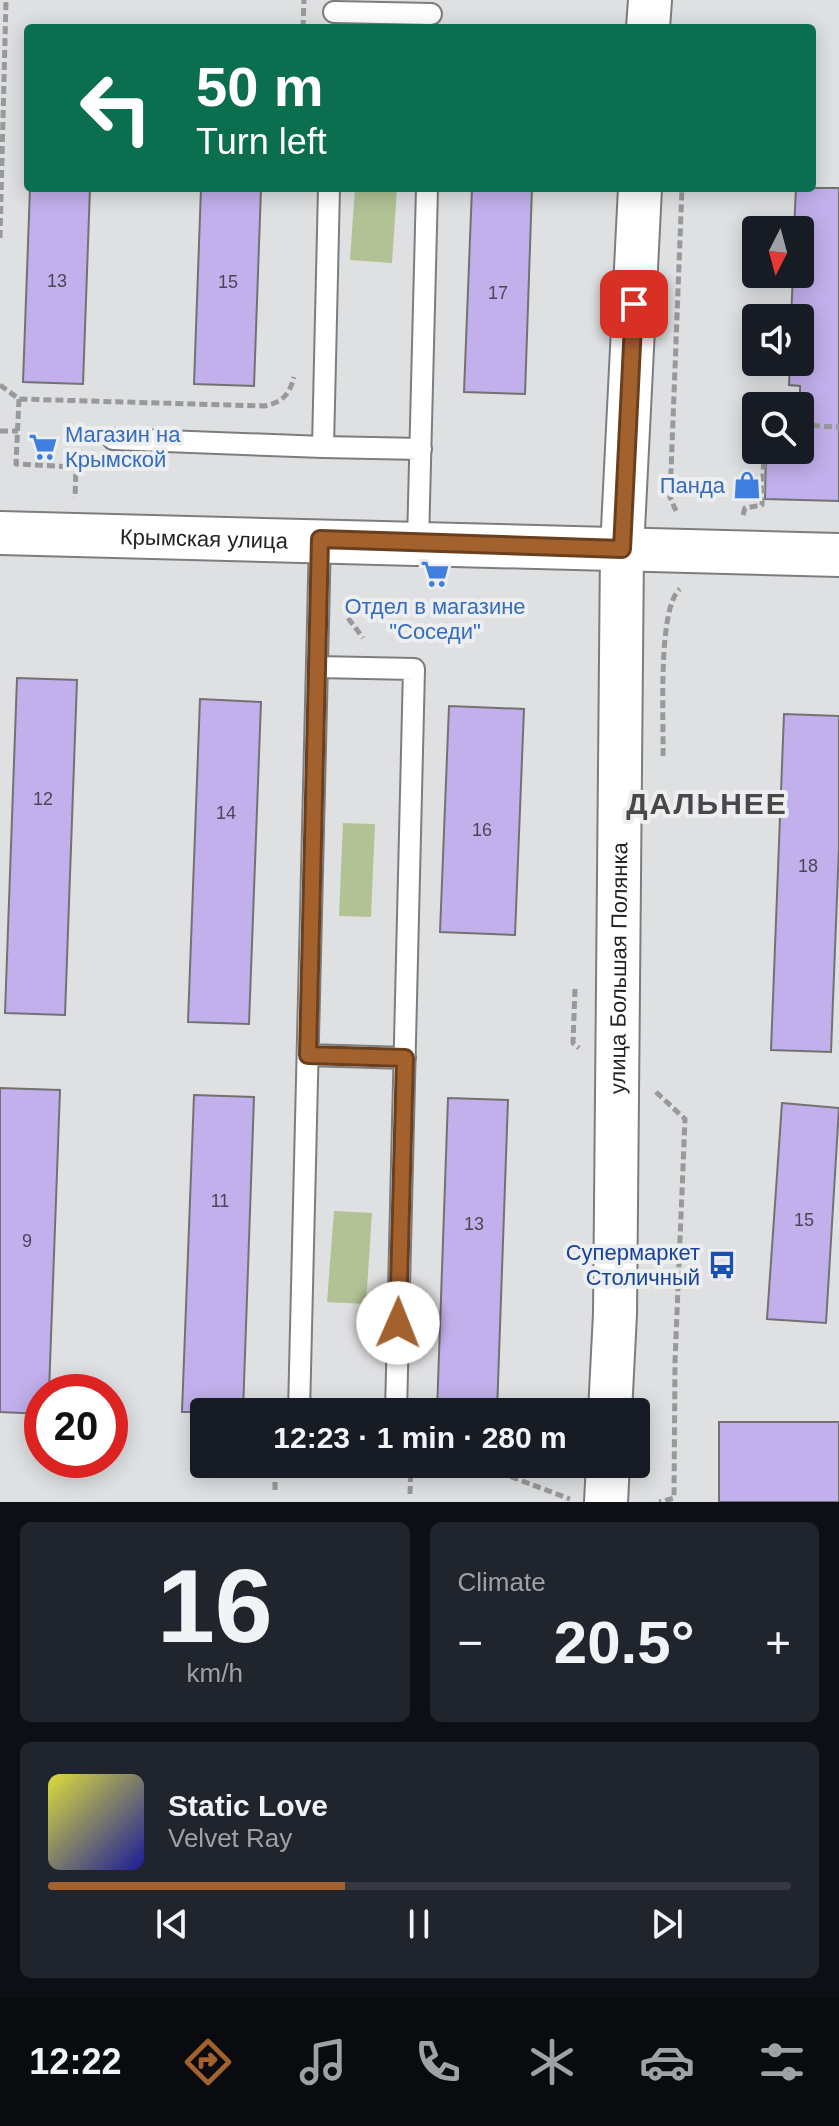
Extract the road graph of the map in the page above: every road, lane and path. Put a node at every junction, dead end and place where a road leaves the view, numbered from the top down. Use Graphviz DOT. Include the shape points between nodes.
graph roads {
  1 [pos="6,0"];
  2 [pos="650,0"];
  3 [pos="334,13"];
  4 [pos="431,14"];
  5 [pos="648,24"];
  6 [pos="329,192"];
  7 [pos="427,192"];
  8 [pos="640,192"];
  9 [pos="682,192"];
  10 [pos="0,238"];
  11 [pos="295,364"];
  12 [pos="0,385"];
  13 [pos="19,399"];
  14 [pos="814,426"];
  15 [pos="839,427"];
  16 [pos="0,431"];
  17 [pos="18,431"];
  18 [pos="113,439"];
  19 [pos="323,447"];
  20 [pos="421,449"];
  21 [pos="763,464"];
  22 [pos="75,509"];
  23 [pos="742,520"];
  24 [pos="683,521"];
  25 [pos="0,533"];
  26 [pos="320,539"];
  27 [pos="418,542"];
  28 [pos="622,549"];
  29 [pos="839,555"];
  30 [pos="686,586"];
  31 [pos="346,615"];
  32 [pos="370,642"];
  33 [pos="317,667"];
  34 [pos="662,773"];
  35 [pos="576,982"];
  36 [pos="308,1055"];
  37 [pos="589,1057"];
  38 [pos="405,1058"];
  39 [pos="653,1089"];
  40 [pos="299,1398"];
  41 [pos="396,1398"];
  42 [pos="611,1398"];
  43 [pos="275,1478"];
  44 [pos="411,1478"];
  45 [pos="514,1478"];
  46 [pos="607,1478"];
  47 [pos="275,1490"];
  48 [pos="410,1494"];
  49 [pos="574,1501"];
  50 [pos="606,1502"];
  51 [pos="659,1502"];
  1 -- 10 [label="path"];
  2 -- 5 [label="street"];
  3 -- 4 [label="lane"];
  6 -- 19 [label="lane"];
  7 -- 20 [label="lane"];
  8 -- 28 [label="street, улица Большая Полянка"];
  9 -- 24 [label="path" via="670,497"];
  11 -- 13 [label="path" via="290,393 279,403 264,406"];
  12 -- 13 [label="path"];
  13 -- 17 [label="path"];
  14 -- 15 [label="path"];
  16 -- 17 [label="path"];
  17 -- 22 [label="path" via="16,464 76,467"];
  18 -- 19 [label="lane"];
  19 -- 20 [label="lane"];
  20 -- 27 [label="lane"];
  21 -- 23 [label="path" via="762,505 745,508"];
  25 -- 26 [label="street, Крымская улица"];
  26 -- 27 [label="street, Крымская улица"];
  26 -- 33 [label="lane"];
  27 -- 28 [label="street, Крымская улица"];
  28 -- 29 [label="street, Крымская улица"];
  28 -- 42 [label="street, улица Большая Полянка"];
  30 -- 34 [label="path" via="676,592 666,631"];
  31 -- 32 [label="path" via="358,636"];
  33 -- 36 [label="lane"];
  33 -- 38 [label="lane" via="414,669"];
  35 -- 37 [label="path" via="573,1043"];
  36 -- 38 [label="lane"];
  36 -- 40 [label="lane"];
  38 -- 41 [label="lane"];
  39 -- 51 [label="path" via="685,1119 674,1498"];
  43 -- 47 [label="path"];
  44 -- 48 [label="path"];
  45 -- 49 [label="path"];
  46 -- 50 [label="street"];
}
